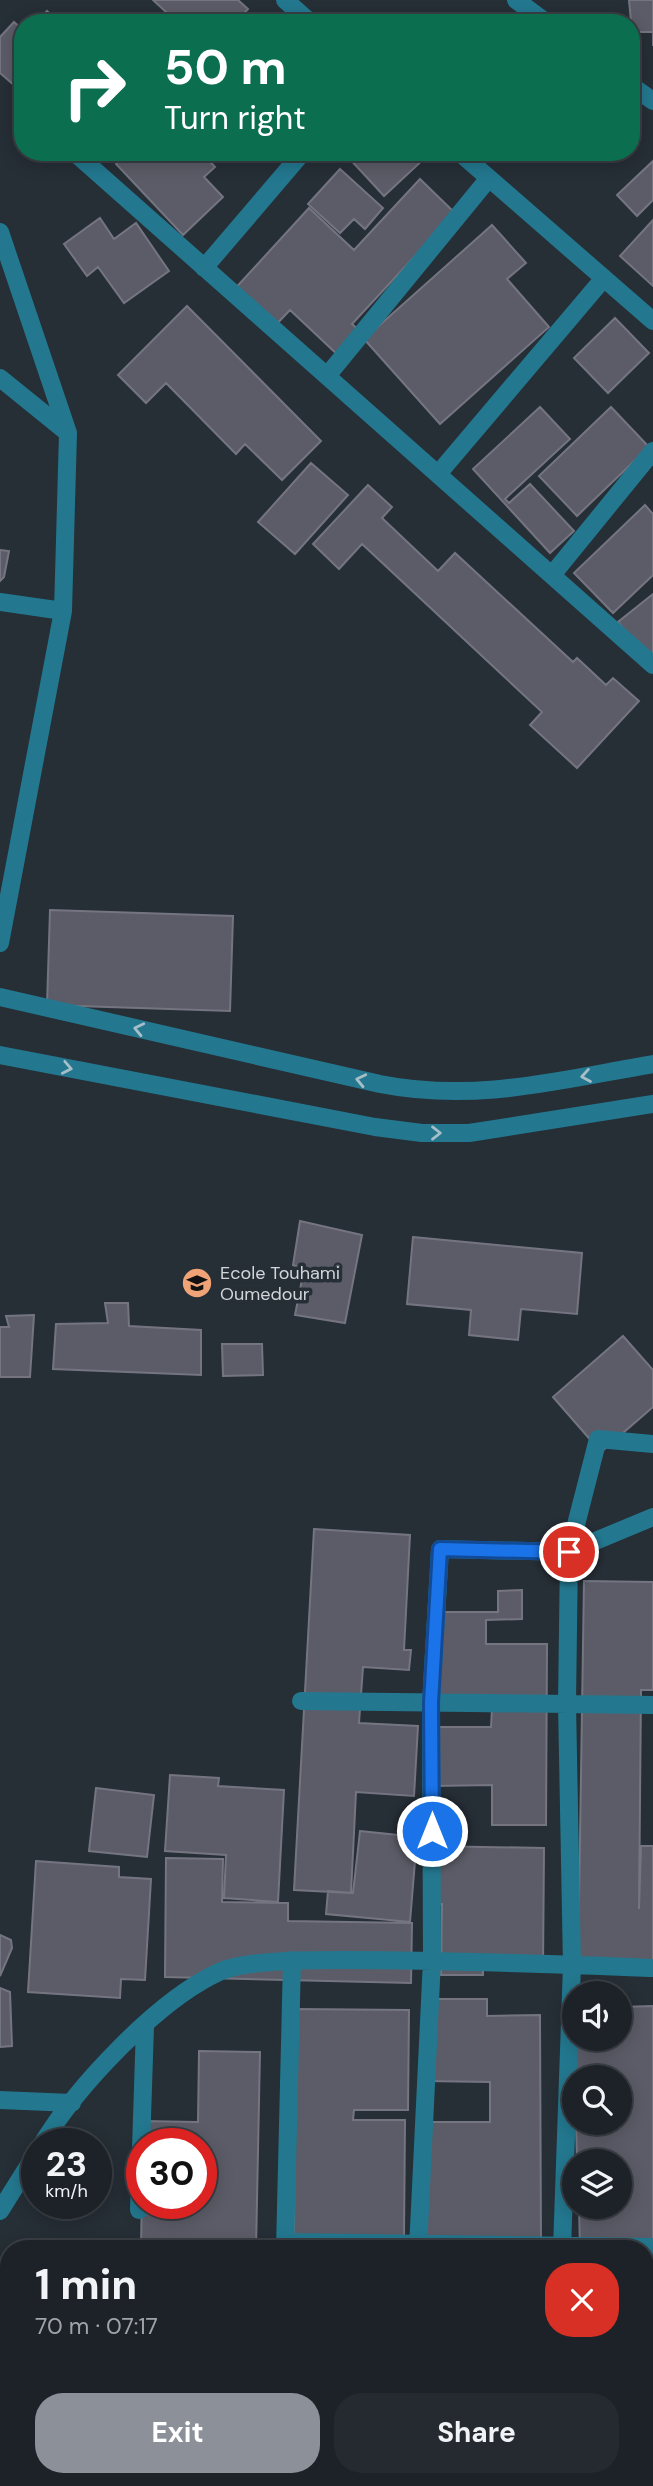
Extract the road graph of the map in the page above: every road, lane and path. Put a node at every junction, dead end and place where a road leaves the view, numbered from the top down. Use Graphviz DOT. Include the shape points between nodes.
graph roads {
  1 [pos="285,0"];
  2 [pos="516,0"];
  3 [pos="301,14"];
  4 [pos="535,14"];
  5 [pos="84,161"];
  6 [pos="295,161"];
  7 [pos="469,161"];
  8 [pos="489,178"];
  9 [pos="0,232"];
  10 [pos="204,268"];
  11 [pos="604,278"];
  12 [pos="653,321"];
  13 [pos="327,376"];
  14 [pos="0,378"];
  15 [pos="68,433"];
  16 [pos="653,451"];
  17 [pos="438,474"];
  18 [pos="552,575"];
  19 [pos="0,602"];
  20 [pos="63,611"];
  21 [pos="653,664"];
  22 [pos="0,943"];
  23 [pos="0,997"];
  24 [pos="0,1055"];
  25 [pos="653,1064"];
  26 [pos="653,1104"];
  27 [pos="653,1444"];
  28 [pos="653,1517"];
  29 [pos="569,1552"];
  30 [pos="301,1701"];
  31 [pos="431,1703"];
  32 [pos="567,1704"];
  33 [pos="653,1705"];
  34 [pos="292,1960"];
  35 [pos="432,1960"];
  36 [pos="572,1965"];
  37 [pos="653,1968"];
  38 [pos="145,2026"];
  39 [pos="0,2100"];
  40 [pos="72,2103"];
  41 [pos="53,2128"];
  42 [pos="142,2128"];
  43 [pos="21,2178"];
  44 [pos="0,2211"];
  45 [pos="285,2240"];
  46 [pos="418,2240"];
  47 [pos="562,2240"];
  1 -- 3 [label="street"];
  2 -- 4 [label="street"];
  5 -- 10 [label="street"];
  6 -- 10 [label="street"];
  7 -- 8 [label="street"];
  8 -- 11 [label="street"];
  8 -- 13 [label="street"];
  9 -- 15 [label="street"];
  10 -- 13 [label="street"];
  11 -- 12 [label="street"];
  11 -- 17 [label="street"];
  13 -- 17 [label="street"];
  14 -- 15 [label="street"];
  15 -- 20 [label="street"];
  16 -- 18 [label="street"];
  17 -- 18 [label="street"];
  18 -- 21 [label="street"];
  19 -- 20 [label="street"];
  20 -- 22 [label="street"];
  25 -- 23 [label="street, one-way" via="501,1090 433,1093"];
  24 -- 26 [label="street, one-way" via="422,1133 469,1133"];
  27 -- 29 [label="street" via="598,1439"];
  28 -- 29 [label="street"];
  29 -- 31 [label="street" via="440,1549"];
  29 -- 32 [label="street"];
  30 -- 31 [label="street"];
  31 -- 32 [label="street"];
  31 -- 35 [label="street"];
  32 -- 33 [label="street"];
  32 -- 36 [label="street"];
  34 -- 35 [label="street"];
  34 -- 38 [label="street" via="221,1971 167,2003"];
  34 -- 45 [label="street"];
  35 -- 36 [label="street"];
  35 -- 46 [label="street"];
  36 -- 37 [label="street"];
  36 -- 47 [label="street"];
  38 -- 40 [label="street"];
  38 -- 42 [label="street"];
  39 -- 40 [label="street"];
  40 -- 41 [label="street"];
  43 -- 44 [label="street"];
}
